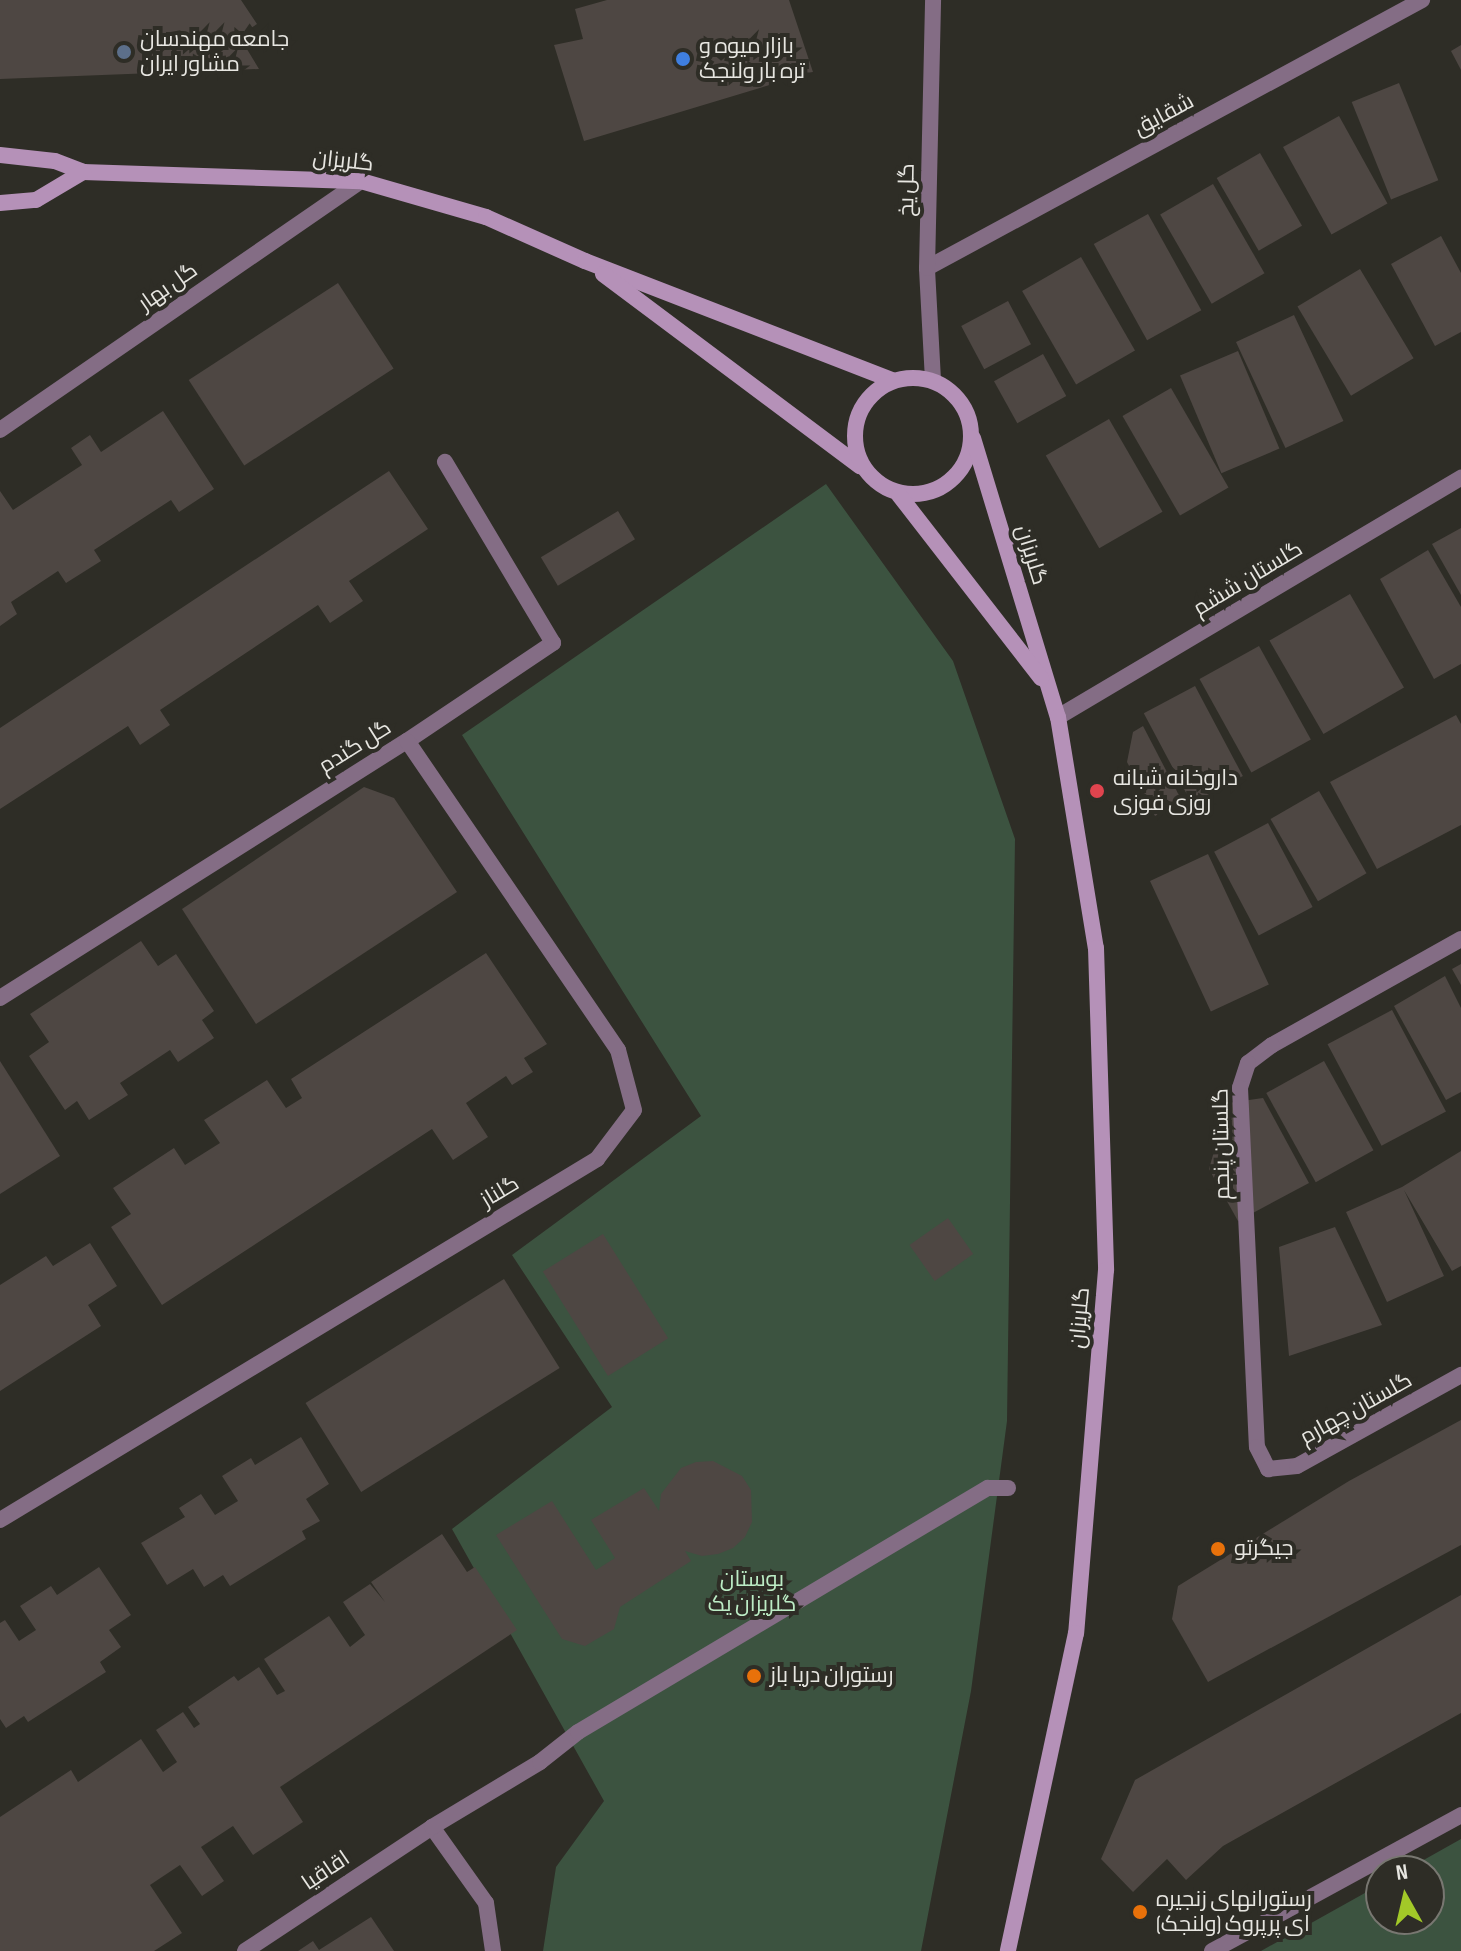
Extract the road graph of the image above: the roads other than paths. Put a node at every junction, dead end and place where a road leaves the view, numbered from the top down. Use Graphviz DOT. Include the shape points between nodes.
graph roads {
  1 [pos="933,0"];
  2 [pos="1422,0"];
  3 [pos="0,155"];
  4 [pos="83,172"];
  5 [pos="361,181"];
  6 [pos="0,203"];
  7 [pos="585,261"];
  8 [pos="927,268"];
  9 [pos="892,380"];
  10 [pos="933,380"];
  11 [pos="0,430"];
  12 [pos="973,438"];
  13 [pos="445,462"];
  14 [pos="860,466"];
  15 [pos="1461,478"];
  16 [pos="899,495"];
  17 [pos="1046,685"];
  18 [pos="1058,717"];
  19 [pos="407,741"];
  20 [pos="1461,939"];
  21 [pos="0,998"];
  22 [pos="1461,1375"];
  23 [pos="1268,1469"];
  24 [pos="1008,1488"];
  25 [pos="0,1520"];
  26 [pos="1461,1815"];
  27 [pos="432,1827"];
  28 [pos="245,1951"];
  29 [pos="493,1951"];
  30 [pos="1008,1951"];
  31 [pos="1212,1951"];
  1 -- 8 [label="street, گل یخ"];
  2 -- 8 [label="street, شقایق"];
  3 -- 4 [label="street, گلریزان" via="55,161"];
  4 -- 5 [label="street, گلریزان"];
  4 -- 6 [label="street" via="36,200"];
  5 -- 7 [label="street, گلریزان" via="486,217"];
  5 -- 11 [label="street, گل بهار"];
  7 -- 9 [label="street, گلریزان"];
  7 -- 14 [label="street, گلریزان"];
  8 -- 10 [label="street, گل یخ"];
  9 -- 10 [label="street"];
  9 -- 14 [label="street" via="864,401 853,433"];
  10 -- 12 [label="street" via="962,403"];
  12 -- 16 [label="street" via="961,471 933,492"];
  12 -- 17 [label="street, گلریزان"];
  13 -- 19 [label="street, گل گندم" via="553,643"];
  14 -- 16 [label="street"];
  15 -- 18 [label="street, گلستان ششم"];
  16 -- 17 [label="street, گلریزان"];
  17 -- 18 [label="street, گلریزان"];
  18 -- 30 [label="street, گلریزان" via="1096,948 1106,1270 1076,1633"];
  19 -- 21 [label="street, گل گندم"];
  19 -- 25 [label="street, گلناز" via="618,1050 634,1110 597,1159"];
  20 -- 23 [label="street, گلستان پنجم" via="1248,1063 1240,1088 1256,1431"];
  22 -- 23 [label="street, گلستان چهارم" via="1297,1466"];
  24 -- 27 [label="street, اقاقیا" via="988,1488 578,1732 540,1762"];
  26 -- 31 [label="street"];
  27 -- 28 [label="street, اقاقیا"];
  27 -- 29 [label="street" via="486,1903"];
}
